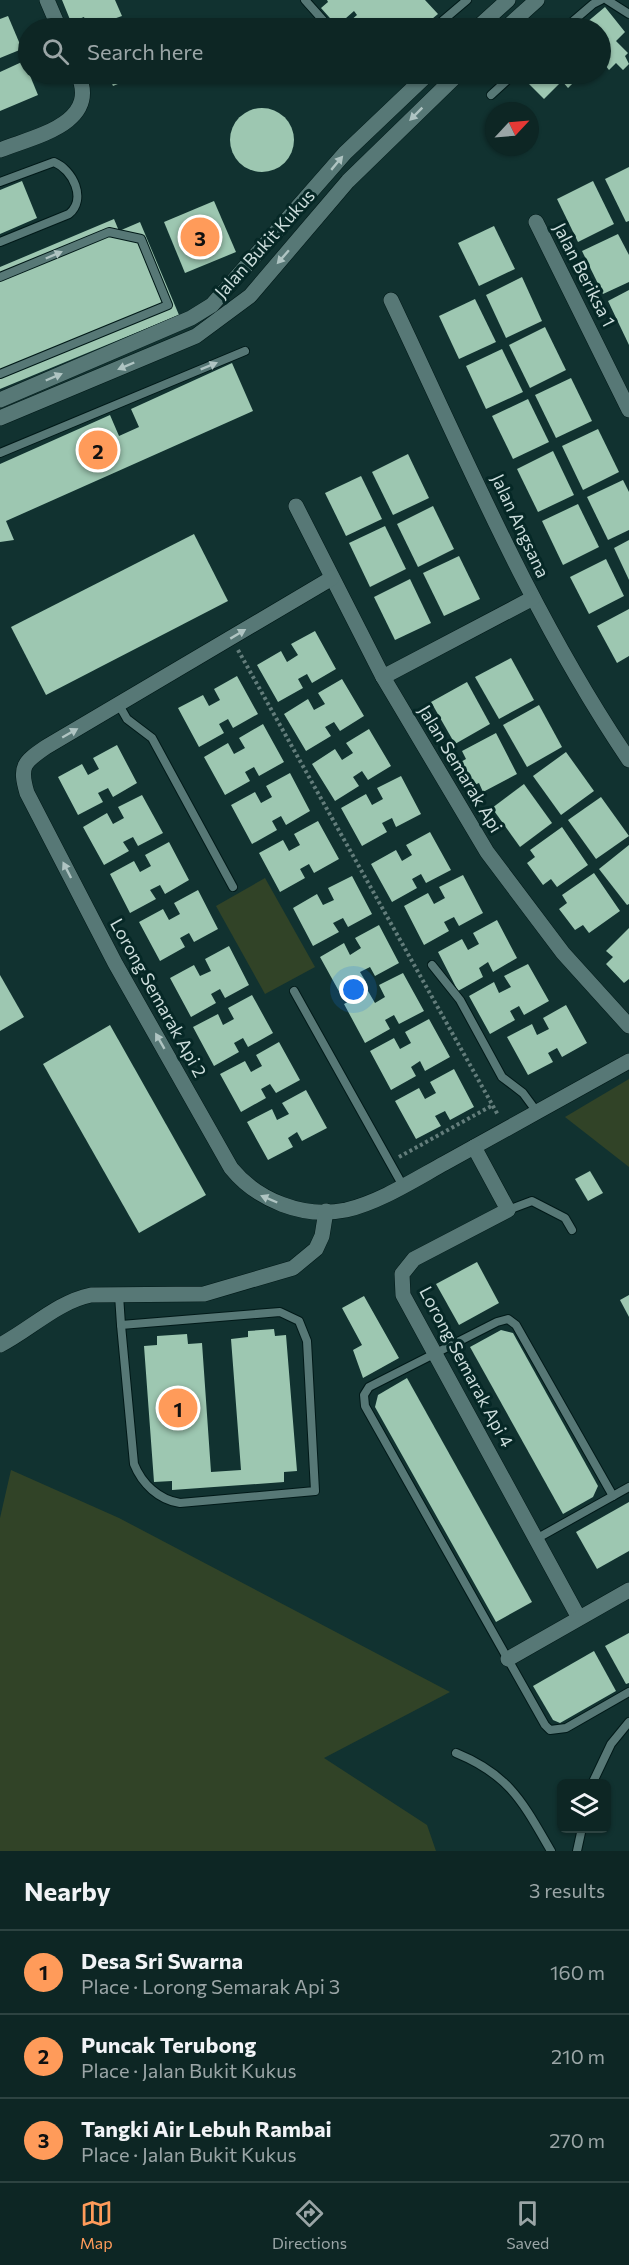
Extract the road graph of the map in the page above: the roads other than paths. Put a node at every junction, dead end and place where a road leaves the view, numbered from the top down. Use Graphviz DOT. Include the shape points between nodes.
graph roads {
  1 [pos="47,0"];
  2 [pos="304,0"];
  3 [pos="467,0"];
  4 [pos="508,0"];
  5 [pos="537,0"];
  6 [pos="601,0"];
  7 [pos="607,0"];
  8 [pos="629,14"];
  9 [pos="55,18"];
  10 [pos="321,18"];
  11 [pos="446,18"];
  12 [pos="497,18"];
  13 [pos="517,18"];
  14 [pos="576,18"];
  15 [pos="81,84"];
  16 [pos="417,84"];
  17 [pos="448,84"];
  18 [pos="503,84"];
  19 [pos="490,95"];
  20 [pos="0,150"];
  21 [pos="0,182"];
  22 [pos="536,222"];
  23 [pos="0,242"];
  24 [pos="0,278"];
  25 [pos="391,300"];
  26 [pos="245,351"];
  27 [pos="0,374"];
  28 [pos="0,400"];
  29 [pos="629,410"];
  30 [pos="0,418"];
  31 [pos="0,453"];
  32 [pos="296,506"];
  33 [pos="332,578"];
  34 [pos="533,598"];
  35 [pos="383,677"];
  36 [pos="119,705"];
  37 [pos="629,760"];
  38 [pos="233,887"];
  39 [pos="432,965"];
  40 [pos="294,991"];
  41 [pos="629,1026"];
  42 [pos="629,1061"];
  43 [pos="537,1112"];
  44 [pos="474,1147"];
  45 [pos="403,1186"];
  46 [pos="508,1210"];
  47 [pos="326,1211"];
  48 [pos="573,1230"];
  49 [pos="119,1295"];
  50 [pos="121,1325"];
  51 [pos="0,1345"];
  52 [pos="435,1354"];
  53 [pos="629,1487"];
  54 [pos="612,1496"];
  55 [pos="536,1539"];
  56 [pos="629,1590"];
  57 [pos="579,1618"];
  58 [pos="508,1659"];
  59 [pos="629,1692"];
  60 [pos="629,1722"];
  61 [pos="456,1753"];
  62 [pos="594,1779"];
  63 [pos="581,1833"];
  64 [pos="551,1851"];
  65 [pos="577,1851"];
  1 -- 9 [label="street"];
  2 -- 10 [label="lane"];
  3 -- 11 [label="lane"];
  4 -- 12 [label="street"];
  5 -- 13 [label="street"];
  6 -- 14 [label="lane"];
  7 -- 8 [label="lane"];
  15 -- 20 [label="street" via="81,107 72,120"];
  28 -- 16 [label="street, Jalan Bukit Kukus, one-way" via="212,305 345,153"];
  17 -- 30 [label="street, Jalan Bukit Kukus, one-way" via="348,181 250,296 232,311 196,336"];
  18 -- 19 [label="lane"];
  21 -- 23 [label="lane" via="54,162 68,171 79,195 69,214"];
  22 -- 29 [label="street, Jalan Beriksa 1"];
  24 -- 27 [label="lane, one-way" via="110,232 141,240 168,304"];
  25 -- 34 [label="street, Jalan Angsana"];
  31 -- 26 [label="lane, one-way"];
  32 -- 33 [label="street, Jalan Semarak Api"];
  33 -- 35 [label="street, Jalan Semarak Api"];
  36 -- 33 [label="street, Lorong Semarak Api 2, one-way"];
  34 -- 35 [label="street"];
  34 -- 37 [label="street, Jalan Angsana" via="592,705"];
  35 -- 41 [label="street, Jalan Semarak Api" via="487,852 562,953"];
  36 -- 38 [label="lane" via="127,719 152,738"];
  47 -- 36 [label="street, Lorong Semarak Api 2, one-way" via="261,1196 231,1168 115,963 27,793 23,767 30,758"];
  39 -- 43 [label="lane" via="460,1000 502,1077"];
  40 -- 45 [label="lane"];
  42 -- 43 [label="street, Lorong Semarak Api 2"];
  43 -- 44 [label="street, Lorong Semarak Api 2"];
  44 -- 45 [label="street, Lorong Semarak Api 2"];
  44 -- 46 [label="street"];
  45 -- 47 [label="street, Lorong Semarak Api 2" via="345,1210"];
  46 -- 48 [label="lane" via="532,1202 565,1218"];
  46 -- 52 [label="street, Lorong Semarak Api 4" via="414,1259 402,1274 403,1294"];
  47 -- 49 [label="street" via="316,1249 293,1268 204,1294"];
  49 -- 50 [label="lane"];
  49 -- 51 [label="street" via="91,1295 65,1303"];
  50 -- 50 [label="lane" via="134,1464 159,1497 180,1503 315,1491 307,1341 299,1321 280,1312"];
  52 -- 54 [label="lane" via="497,1322 508,1319 516,1325"];
  52 -- 55 [label="street, Lorong Semarak Api 4"];
  52 -- 58 [label="lane" via="369,1387 364,1395 365,1406"];
  53 -- 54 [label="lane"];
  54 -- 55 [label="lane"];
  55 -- 57 [label="street, Lorong Semarak Api 4"];
  56 -- 57 [label="street"];
  57 -- 58 [label="street"];
  58 -- 59 [label="lane" via="550,1731 566,1728"];
  60 -- 62 [label="lane" via="611,1744"];
  61 -- 64 [label="lane" via="478,1762 519,1796"];
  63 -- 65 [label="lane"];
}
